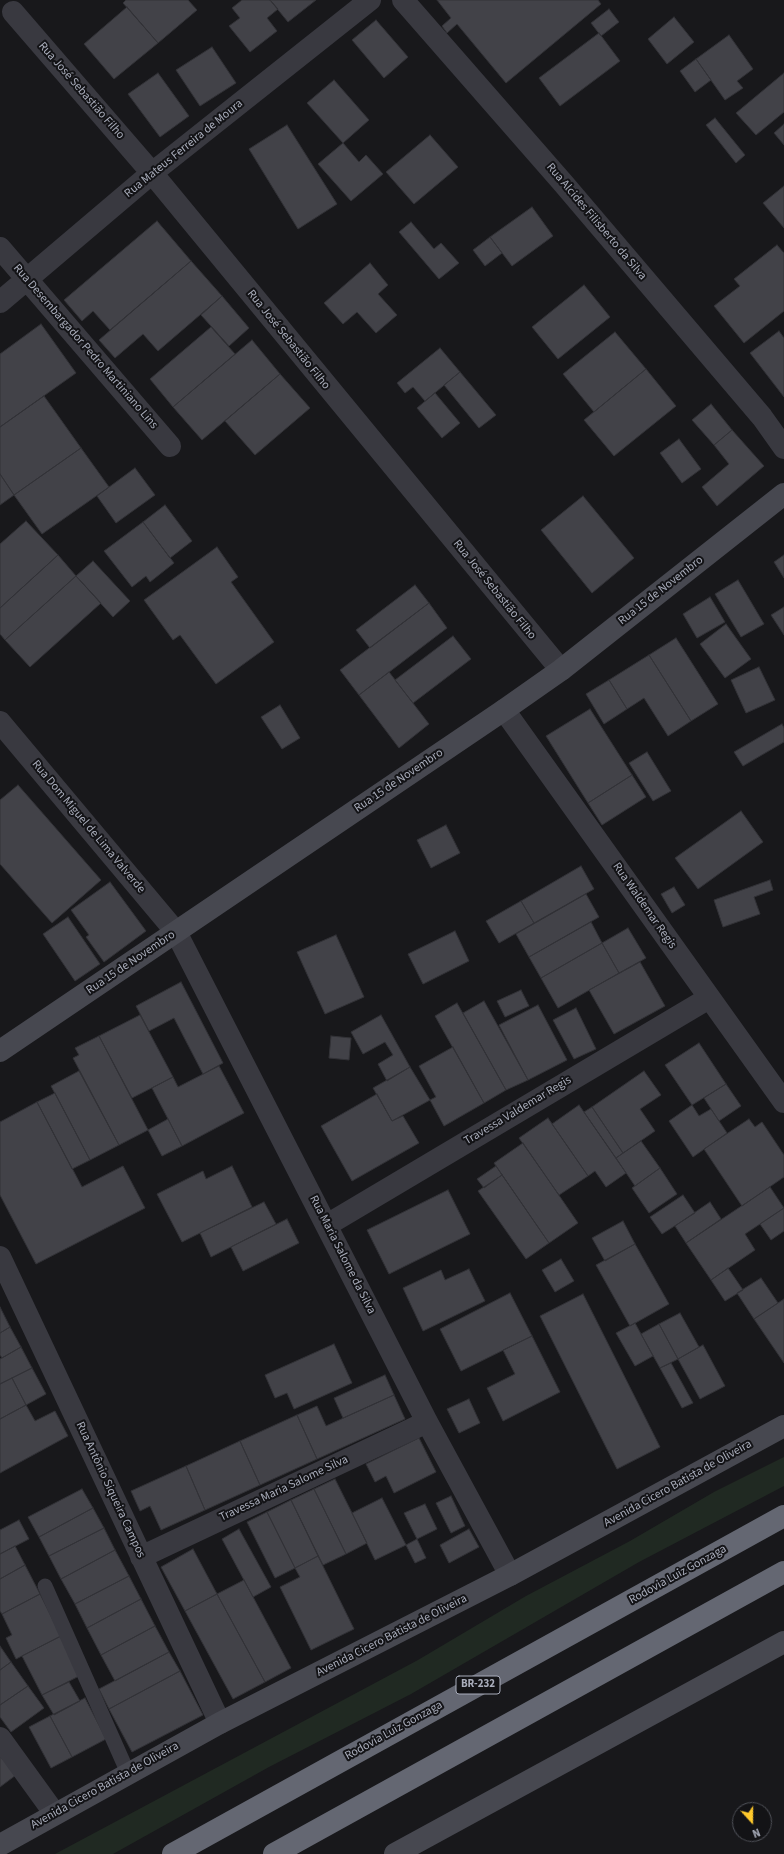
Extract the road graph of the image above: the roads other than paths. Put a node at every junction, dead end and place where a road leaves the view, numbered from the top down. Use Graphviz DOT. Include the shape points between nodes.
graph roads {
  1 [pos="370,0"];
  2 [pos="403,0"];
  3 [pos="13,12"];
  4 [pos="152,174"];
  5 [pos="0,248"];
  6 [pos="25,279"];
  7 [pos="0,302"];
  8 [pos="170,446"];
  9 [pos="784,448"];
  10 [pos="784,494"];
  11 [pos="561,670"];
  12 [pos="504,710"];
  13 [pos="0,722"];
  14 [pos="176,932"];
  15 [pos="709,998"];
  16 [pos="0,1051"];
  17 [pos="784,1102"];
  18 [pos="327,1225"];
  19 [pos="0,1257"];
  20 [pos="427,1422"];
  21 [pos="784,1426"];
  22 [pos="784,1516"];
  23 [pos="141,1557"];
  24 [pos="784,1572"];
  25 [pos="510,1575"];
  26 [pos="45,1586"];
  27 [pos="784,1642"];
  28 [pos="220,1723"];
  29 [pos="0,1738"];
  30 [pos="128,1773"];
  31 [pos="55,1814"];
  32 [pos="0,1845"];
  33 [pos="172,1854"];
  34 [pos="274,1854"];
  35 [pos="395,1854"];
  1 -- 4 [label="street, Rua Mateus Ferreira de Moura"];
  2 -- 9 [label="street, Rua Alcides Filisberto da Silva" via="563,183 762,417"];
  3 -- 4 [label="street, Rua José Sebastião Filho"];
  4 -- 6 [label="street, Rua Mateus Ferreira de Moura"];
  4 -- 11 [label="street, Rua José Sebastião Filho"];
  5 -- 6 [label="street, Rua Desembargador Pedro Martiniano Lins"];
  6 -- 7 [label="street, Rua Mateus Ferreira de Moura"];
  6 -- 8 [label="street, Rua Desembargador Pedro Martiniano Lins"];
  10 -- 11 [label="main road, Rua 15 de Novembro"];
  11 -- 12 [label="main road, Rua 15 de Novembro"];
  12 -- 14 [label="main road, Rua 15 de Novembro"];
  12 -- 15 [label="street, Rua Waldemar Regis"];
  13 -- 14 [label="street, Rua Dom Miguel de Lima Valverde"];
  14 -- 16 [label="main road, Rua 15 de Novembro"];
  14 -- 18 [label="street, Rua Maria Salome da Silva"];
  15 -- 17 [label="street, Rua Waldemar Regis"];
  15 -- 18 [label="street, Travessa Valdemar Regis"];
  18 -- 20 [label="street, Rua Maria Salome da Silva"];
  19 -- 23 [label="street, Rua Antônio Siqueira Campos"];
  20 -- 23 [label="street, Travessa Maria Salome Silva"];
  20 -- 25 [label="street, Rua Maria Salome da Silva"];
  21 -- 25 [label="main road, Avenida Cicero Batista de Oliveira"];
  22 -- 33 [label="highway, Rodovia Luiz Gonzaga / BR-232"];
  23 -- 28 [label="street, Rua Antônio Siqueira Campos"];
  24 -- 34 [label="highway"];
  25 -- 28 [label="main road, Avenida Cicero Batista de Oliveira"];
  26 -- 30 [label="lane"];
  27 -- 35 [label="main road"];
  28 -- 30 [label="main road, Avenida Cicero Batista de Oliveira"];
  29 -- 31 [label="street"];
  30 -- 31 [label="main road, Avenida Cicero Batista de Oliveira"];
  31 -- 32 [label="main road, Avenida Cicero Batista de Oliveira"];
}
